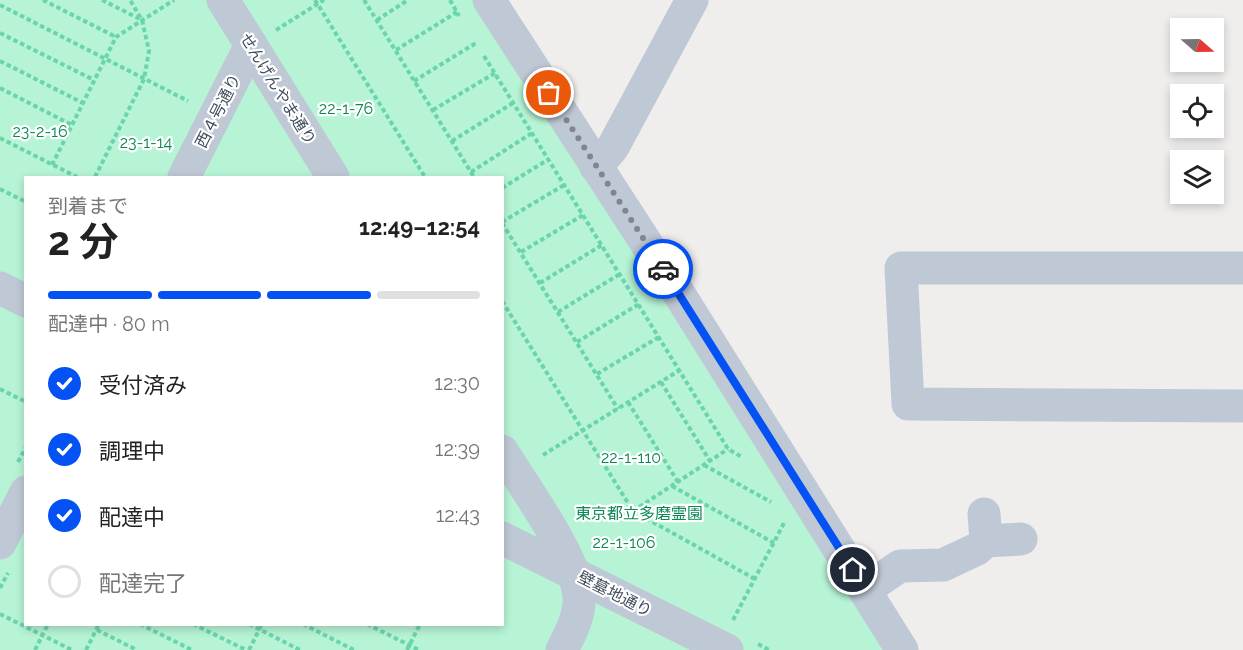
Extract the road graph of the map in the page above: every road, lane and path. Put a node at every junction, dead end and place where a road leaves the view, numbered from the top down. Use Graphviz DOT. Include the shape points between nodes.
graph roads {
  1 [pos="43,0"];
  2 [pos="102,0"];
  3 [pos="130,0"];
  4 [pos="174,0"];
  5 [pos="223,0"];
  6 [pos="324,0"];
  7 [pos="364,0"];
  8 [pos="408,0"];
  9 [pos="450,0"];
  10 [pos="489,0"];
  11 [pos="692,0"];
  12 [pos="316,2"];
  13 [pos="0,5"];
  14 [pos="457,12"];
  15 [pos="142,20"];
  16 [pos="376,20"];
  17 [pos="464,23"];
  18 [pos="0,33"];
  19 [pos="116,37"];
  20 [pos="262,39"];
  21 [pos="396,50"];
  22 [pos="105,58"];
  23 [pos="0,61"];
  24 [pos="495,73"];
  25 [pos="144,79"];
  26 [pos="94,80"];
  27 [pos="414,81"];
  28 [pos="0,88"];
  29 [pos="83,103"];
  30 [pos="192,103"];
  31 [pos="513,103"];
  32 [pos="433,110"];
  33 [pos="72,125"];
  34 [pos="532,133"];
  35 [pos="0,138"];
  36 [pos="452,141"];
  37 [pos="549,159"];
  38 [pos="52,165"];
  39 [pos="596,167"];
  40 [pos="471,171"];
  41 [pos="75,176"];
  42 [pos="96,176"];
  43 [pos="185,176"];
  44 [pos="332,176"];
  45 [pos="424,176"];
  46 [pos="474,176"];
  47 [pos="564,185"];
  48 [pos="504,187"];
  49 [pos="0,189"];
  50 [pos="24,201"];
  51 [pos="583,215"];
  52 [pos="504,221"];
  53 [pos="504,225"];
  54 [pos="602,245"];
  55 [pos="521,252"];
  56 [pos="1243,268"];
  57 [pos="620,274"];
  58 [pos="540,283"];
  59 [pos="0,288"];
  60 [pos="24,300"];
  61 [pos="639,304"];
  62 [pos="504,305"];
  63 [pos="558,312"];
  64 [pos="659,337"];
  65 [pos="577,342"];
  66 [pos="680,370"];
  67 [pos="597,375"];
  68 [pos="661,382"];
  69 [pos="0,389"];
  70 [pos="24,401"];
  71 [pos="628,402"];
  72 [pos="1243,406"];
  73 [pos="618,409"];
  74 [pos="583,430"];
  75 [pos="728,449"];
  76 [pos="504,455"];
  77 [pos="745,458"];
  78 [pos="537,459"];
  79 [pos="710,461"];
  80 [pos="704,465"];
  81 [pos="678,482"];
  82 [pos="672,486"];
  83 [pos="24,496"];
  84 [pos="780,507"];
  85 [pos="633,511"];
  86 [pos="785,523"];
  87 [pos="504,539"];
  88 [pos="1021,539"];
  89 [pos="0,543"];
  90 [pos="774,543"];
  91 [pos="575,574"];
  92 [pos="755,579"];
  93 [pos="865,590"];
  94 [pos="0,614"];
  95 [pos="24,626"];
  96 [pos="25,626"];
  97 [pos="47,626"];
  98 [pos="98,626"];
  99 [pos="144,626"];
  100 [pos="197,626"];
  101 [pos="253,626"];
  102 [pos="261,626"];
  103 [pos="307,626"];
  104 [pos="370,626"];
  105 [pos="419,626"];
  106 [pos="259,629"];
  107 [pos="97,630"];
  108 [pos="43,635"];
  109 [pos="725,642"];
  110 [pos="409,648"];
  111 [pos="35,650"];
  112 [pos="72,650"];
  113 [pos="86,650"];
  114 [pos="137,650"];
  115 [pos="192,650"];
  116 [pos="247,650"];
  117 [pos="300,650"];
  118 [pos="354,650"];
  119 [pos="420,650"];
  120 [pos="562,650"];
  121 [pos="770,650"];
  122 [pos="902,650"];
  1 -- 19 [label="path"];
  2 -- 15 [label="path"];
  3 -- 15 [label="path"];
  4 -- 15 [label="path"];
  5 -- 20 [label="street, せんげんやま通り"];
  6 -- 12 [label="path"];
  7 -- 16 [label="path"];
  8 -- 16 [label="path"];
  9 -- 14 [label="path"];
  10 -- 39 [label="street"];
  11 -- 39 [label="street" via="613,147"];
  12 -- 20 [label="path"];
  12 -- 45 [label="path"];
  13 -- 22 [label="path"];
  14 -- 17 [label="path"];
  14 -- 21 [label="path"];
  15 -- 19 [label="path"];
  15 -- 25 [label="path" via="149,51"];
  16 -- 21 [label="path"];
  18 -- 26 [label="path"];
  19 -- 22 [label="path"];
  20 -- 43 [label="street, 西４号通り"];
  20 -- 44 [label="street, せんげんやま通り"];
  21 -- 27 [label="path"];
  22 -- 25 [label="path"];
  22 -- 26 [label="path"];
  23 -- 29 [label="path"];
  24 -- 27 [label="path" via="476,43"];
  24 -- 31 [label="path"];
  24 -- 32 [label="path"];
  25 -- 30 [label="path"];
  25 -- 42 [label="path"];
  26 -- 29 [label="path"];
  27 -- 32 [label="path"];
  28 -- 33 [label="path"];
  29 -- 33 [label="path"];
  31 -- 34 [label="path"];
  31 -- 36 [label="path"];
  32 -- 36 [label="path"];
  33 -- 38 [label="path"];
  34 -- 37 [label="path"];
  34 -- 40 [label="path"];
  35 -- 38 [label="path"];
  36 -- 40 [label="path"];
  37 -- 47 [label="path"];
  37 -- 48 [label="path"];
  38 -- 41 [label="path"];
  39 -- 93 [label="street"];
  40 -- 46 [label="path"];
  47 -- 51 [label="path"];
  47 -- 52 [label="path"];
  49 -- 50 [label="path"];
  51 -- 54 [label="path"];
  51 -- 55 [label="path"];
  53 -- 55 [label="path"];
  54 -- 57 [label="path"];
  54 -- 58 [label="path"];
  55 -- 58 [label="path"];
  56 -- 72 [label="street" via="901,267 908,404"];
  57 -- 61 [label="path"];
  57 -- 63 [label="path"];
  58 -- 63 [label="path"];
  59 -- 60 [label="street"];
  61 -- 64 [label="path"];
  61 -- 65 [label="path"];
  62 -- 74 [label="path"];
  63 -- 65 [label="path"];
  64 -- 66 [label="path"];
  64 -- 67 [label="path"];
  65 -- 67 [label="path"];
  66 -- 68 [label="path"];
  66 -- 75 [label="path"];
  67 -- 73 [label="path"];
  68 -- 71 [label="path"];
  68 -- 79 [label="path"];
  69 -- 70 [label="path"];
  71 -- 73 [label="path"];
  71 -- 81 [label="path"];
  73 -- 74 [label="path"];
  74 -- 78 [label="path"];
  74 -- 85 [label="path"];
  75 -- 77 [label="path"];
  75 -- 79 [label="path"];
  76 -- 91 [label="street"];
  79 -- 80 [label="path"];
  80 -- 81 [label="path"];
  80 -- 84 [label="path"];
  81 -- 82 [label="path"];
  82 -- 85 [label="path"];
  82 -- 90 [label="path"];
  83 -- 89 [label="street"];
  85 -- 92 [label="path"];
  86 -- 90 [label="path"];
  87 -- 91 [label="street, 壁墓地通り"];
  88 -- 93 [label="street" via="985,527 977,549 943,566 900,566"];
  90 -- 92 [label="path"];
  91 -- 109 [label="street, 壁墓地通り"];
  91 -- 120 [label="street" via="579,598 576,617"];
  92 -- 109 [label="path"];
  93 -- 122 [label="street"];
  94 -- 95 [label="path"];
  96 -- 108 [label="path"];
  97 -- 108 [label="path"];
  98 -- 107 [label="path"];
  99 -- 115 [label="path"];
  100 -- 116 [label="path"];
  101 -- 106 [label="path"];
  102 -- 106 [label="path"];
  103 -- 118 [label="path"];
  104 -- 110 [label="path"];
  105 -- 110 [label="path"];
  106 -- 116 [label="path"];
  106 -- 117 [label="path"];
  107 -- 113 [label="path"];
  107 -- 114 [label="path"];
  108 -- 111 [label="path"];
  108 -- 112 [label="path"];
  109 -- 121 [label="path"];
  110 -- 119 [label="path"];
}
